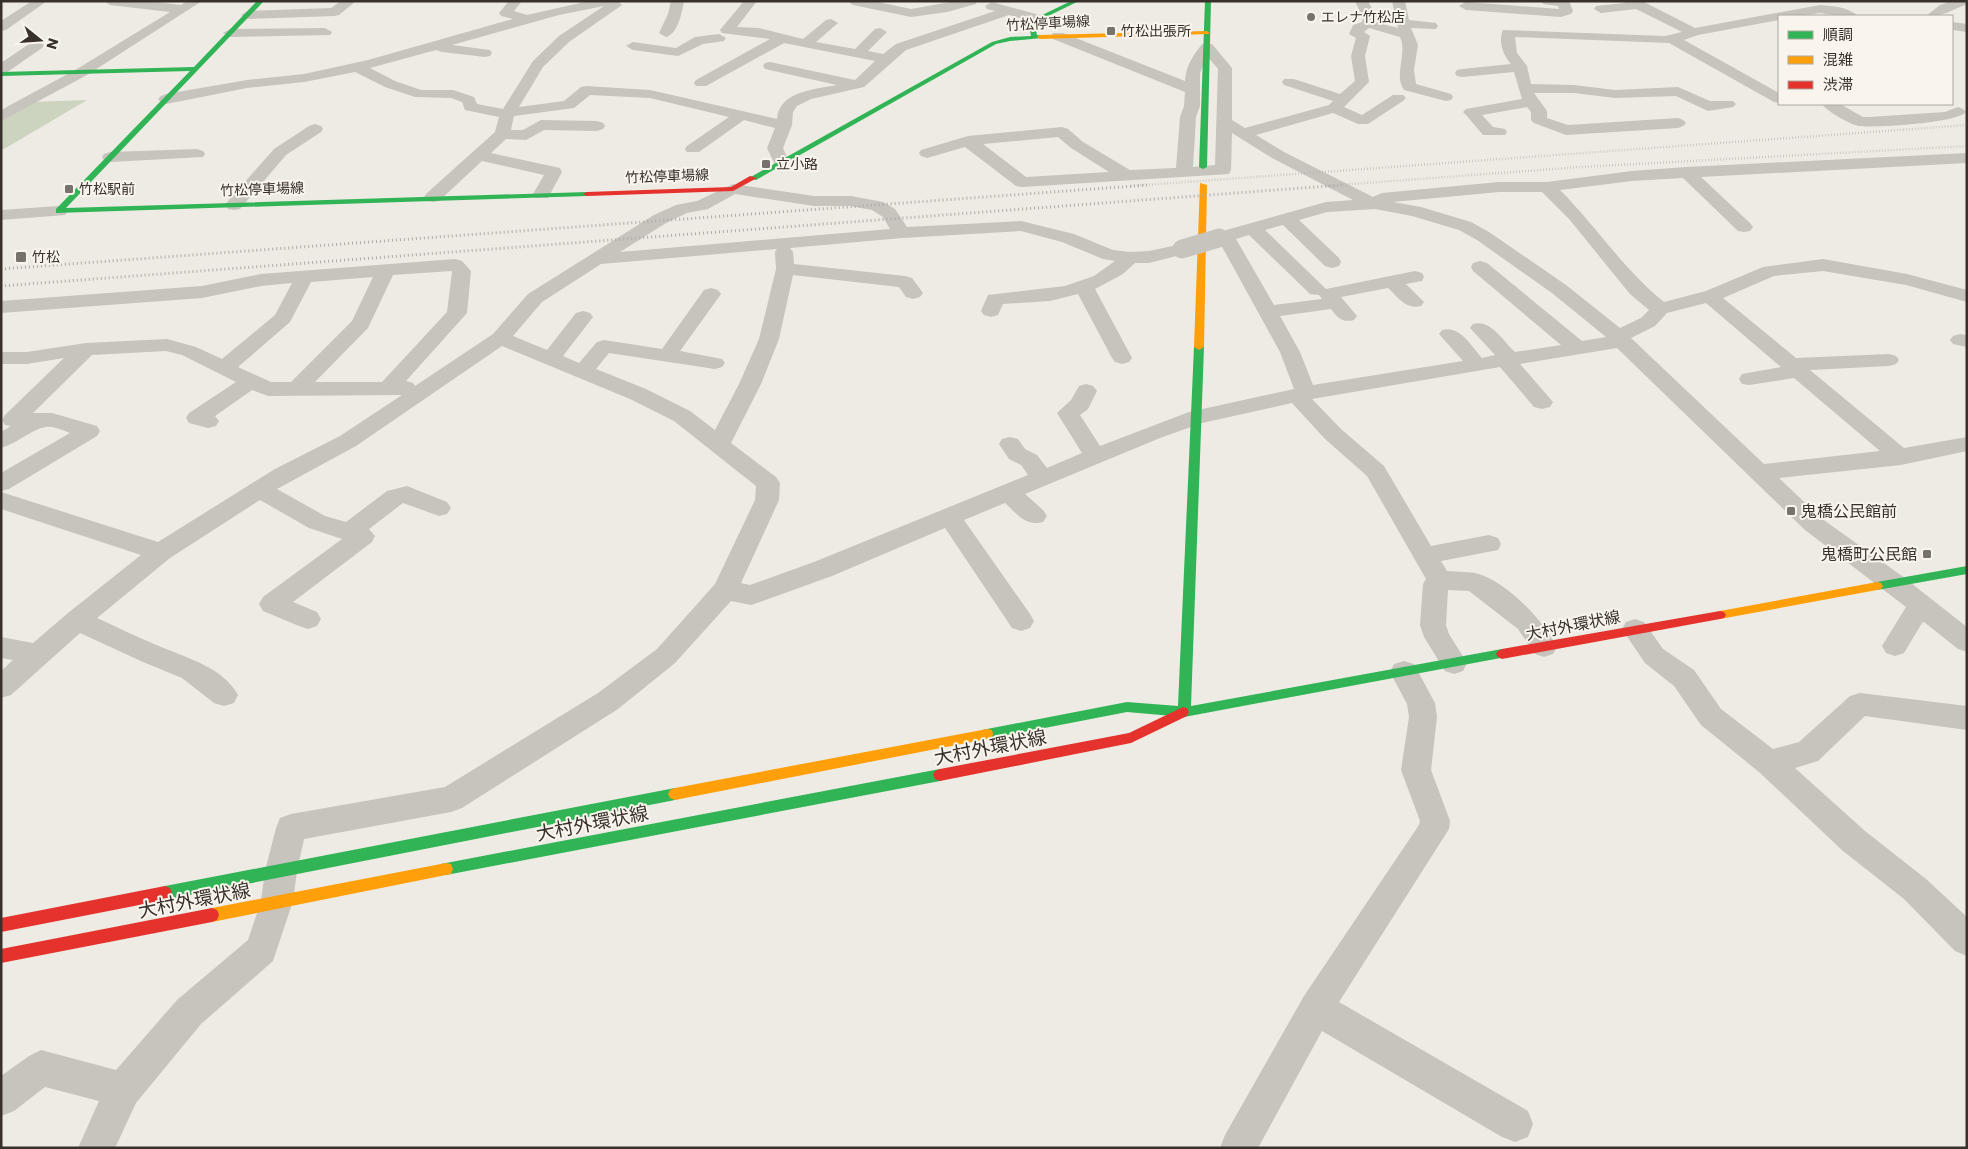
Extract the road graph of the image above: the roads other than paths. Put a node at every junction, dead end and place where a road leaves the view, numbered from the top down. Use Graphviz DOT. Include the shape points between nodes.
graph roads {
  1 [pos="41,1"];
  2 [pos="110,1"];
  3 [pos="261,1"];
  4 [pos="350,1"];
  5 [pos="516,1"];
  6 [pos="612,1"];
  7 [pos="622,1"];
  8 [pos="678,1"];
  9 [pos="750,1"];
  10 [pos="853,1"];
  11 [pos="971,1"];
  12 [pos="982,1"];
  13 [pos="1076,1"];
  14 [pos="1208,1"];
  15 [pos="1361,1"];
  16 [pos="1398,1"];
  17 [pos="1548,1"];
  18 [pos="1964,1"];
  19 [pos="1634,3"];
  20 [pos="189,5"];
  21 [pos="575,5"];
  22 [pos="1464,9"];
  23 [pos="1601,9"];
  24 [pos="1008,12"];
  25 [pos="248,15"];
  26 [pos="1783,15"];
  27 [pos="1848,15"];
  28 [pos="1934,15"];
  29 [pos="1778,16"];
  30 [pos="1764,18"];
  31 [pos="1038,19"];
  32 [pos="526,20"];
  33 [pos="832,23"];
  34 [pos="1368,24"];
  35 [pos="1778,25"];
  36 [pos="1431,26"];
  37 [pos="1493,26"];
  38 [pos="1953,26"];
  39 [pos="1,28"];
  40 [pos="1967,28"];
  41 [pos="20,29"];
  42 [pos="1405,29"];
  43 [pos="325,32"];
  44 [pos="880,32"];
  45 [pos="1693,32"];
  46 [pos="230,33"];
  47 [pos="666,33"];
  48 [pos="1508,33"];
  49 [pos="721,36"];
  50 [pos="1058,36"];
  51 [pos="1034,37"];
  52 [pos="782,38"];
  53 [pos="1207,40"];
  54 [pos="1674,40"];
  55 [pos="805,44"];
  56 [pos="37,45"];
  57 [pos="429,46"];
  58 [pos="633,46"];
  59 [pos="484,53"];
  60 [pos="859,53"];
  61 [pos="886,59"];
  62 [pos="770,66"];
  63 [pos="357,67"];
  64 [pos="1520,67"];
  65 [pos="195,69"];
  66 [pos="1,72"];
  67 [pos="82,72"];
  68 [pos="1462,73"];
  69 [pos="639,78"];
  70 [pos="1289,82"];
  71 [pos="702,83"];
  72 [pos="859,84"];
  73 [pos="1192,89"];
  74 [pos="625,92"];
  75 [pos="1528,95"];
  76 [pos="1446,97"];
  77 [pos="1,98"];
  78 [pos="1398,98"];
  79 [pos="1778,98"];
  80 [pos="166,99"];
  81 [pos="26,102"];
  82 [pos="1339,104"];
  83 [pos="1728,104"];
  84 [pos="1832,105"];
  85 [pos="1944,105"];
  86 [pos="1708,106"];
  87 [pos="1692,107"];
  88 [pos="508,113"];
  89 [pos="1962,114"];
  90 [pos="742,115"];
  91 [pos="1,116"];
  92 [pos="1224,122"];
  93 [pos="1678,123"];
  94 [pos="784,125"];
  95 [pos="597,126"];
  96 [pos="315,129"];
  97 [pos="1499,132"];
  98 [pos="1245,133"];
  99 [pos="502,134"];
  100 [pos="968,141"];
  101 [pos="293,144"];
  102 [pos="313,147"];
  103 [pos="693,149"];
  104 [pos="927,153"];
  105 [pos="197,154"];
  106 [pos="479,154"];
  107 [pos="110,157"];
  108 [pos="1967,158"];
  109 [pos="781,162"];
  110 [pos="1203,167"];
  111 [pos="1184,172"];
  112 [pos="1686,172"];
  113 [pos="1128,176"];
  114 [pos="1203,185"];
  115 [pos="1547,187"];
  116 [pos="733,189"];
  117 [pos="542,194"];
  118 [pos="433,197"];
  119 [pos="1375,204"];
  120 [pos="234,205"];
  121 [pos="58,211"];
  122 [pos="1,215"];
  123 [pos="1286,218"];
  124 [pos="1744,227"];
  125 [pos="1252,228"];
  126 [pos="902,233"];
  127 [pos="1222,237"];
  128 [pos="784,258"];
  129 [pos="1130,258"];
  130 [pos="595,260"];
  131 [pos="1332,262"];
  132 [pos="1480,268"];
  133 [pos="386,270"];
  134 [pos="1414,277"];
  135 [pos="304,278"];
  136 [pos="1392,281"];
  137 [pos="1084,287"];
  138 [pos="1318,290"];
  139 [pos="913,293"];
  140 [pos="711,294"];
  141 [pos="1710,296"];
  142 [pos="1967,296"];
  143 [pos="1414,302"];
  144 [pos="1,307"];
  145 [pos="1660,309"];
  146 [pos="991,311"];
  147 [pos="1268,312"];
  148 [pos="583,317"];
  149 [pos="1480,328"];
  150 [pos="1449,334"];
  151 [pos="500,338"];
  152 [pos="1620,339"];
  153 [pos="86,348"];
  154 [pos="1576,348"];
  155 [pos="667,356"];
  156 [pos="1,358"];
  157 [pos="550,358"];
  158 [pos="1122,358"];
  159 [pos="1508,360"];
  160 [pos="1889,360"];
  161 [pos="715,363"];
  162 [pos="1478,365"];
  163 [pos="224,368"];
  164 [pos="1795,368"];
  165 [pos="583,371"];
  166 [pos="1749,379"];
  167 [pos="251,381"];
  168 [pos="389,387"];
  169 [pos="297,388"];
  170 [pos="426,390"];
  171 [pos="1086,391"];
  172 [pos="1302,394"];
  173 [pos="1542,402"];
  174 [pos="1197,417"];
  175 [pos="196,418"];
  176 [pos="39,420"];
  177 [pos="1,441"];
  178 [pos="719,444"];
  179 [pos="1010,444"];
  180 [pos="1967,444"];
  181 [pos="1096,457"];
  182 [pos="1901,457"];
  183 [pos="1758,472"];
  184 [pos="1043,479"];
  185 [pos="1,483"];
  186 [pos="260,490"];
  187 [pos="1010,493"];
  188 [pos="1,500"];
  189 [pos="439,508"];
  190 [pos="1035,516"];
  191 [pos="950,518"];
  192 [pos="349,532"];
  193 [pos="1489,544"];
  194 [pos="160,552"];
  195 [pos="1425,556"];
  196 [pos="1967,570"];
  197 [pos="1439,580"];
  198 [pos="1893,583"];
  199 [pos="725,590"];
  200 [pos="1929,611"];
  201 [pos="308,619"];
  202 [pos="78,620"];
  203 [pos="1021,621"];
  204 [pos="1634,629"];
  205 [pos="1967,642"];
  206 [pos="1895,646"];
  207 [pos="1,647"];
  208 [pos="1544,647"];
  209 [pos="38,655"];
  210 [pos="1454,663"];
  211 [pos="1404,672"];
  212 [pos="1,687"];
  213 [pos="224,696"];
  214 [pos="1184,712"];
  215 [pos="1967,718"];
  216 [pos="1769,763"];
  217 [pos="281,871"];
  218 [pos="277,901"];
  219 [pos="1,925"];
  220 [pos="1967,940"];
  221 [pos="1,956"];
  222 [pos="1316,1008"];
  223 [pos="123,1090"];
  224 [pos="1,1098"];
  225 [pos="1514,1124"];
  226 [pos="96,1148"];
  227 [pos="1238,1148"];
  1 -- 39 [label="street"];
  2 -- 20 [label="street"];
  3 -- 25 [label="main road"];
  4 -- 25 [label="street" via="334,12"];
  5 -- 32 [label="street" via="506,13"];
  6 -- 21 [label="street"];
  7 -- 88 [label="street" via="564,39 538,64"];
  8 -- 47 [label="street" via="676,14"];
  9 -- 49 [label="street"];
  10 -- 11 [label="street" via="911,13"];
  12 -- 24 [label="street"];
  13 -- 31 [label="main road"];
  14 -- 53 [label="main road"];
  15 -- 34 [label="street" via="1370,18"];
  16 -- 42 [label="street"];
  17 -- 22 [label="street" via="1563,2 1566,11"];
  18 -- 28 [label="street"];
  19 -- 23 [label="street"];
  19 -- 45 [label="street"];
  20 -- 67 [label="street"];
  21 -- 32 [label="street"];
  24 -- 31 [label="street"];
  24 -- 61 [label="street" via="901,47"];
  25 -- 46 [label="main road"];
  26 -- 27 [label="street" via="1820,9"];
  29 -- 30 [label="street"];
  30 -- 35 [label="street"];
  30 -- 45 [label="street"];
  31 -- 51 [label="main road" via="1032,25"];
  32 -- 57 [label="street"];
  33 -- 55 [label="street"];
  34 -- 42 [label="street"];
  34 -- 82 [label="street" via="1358,28 1356,34 1363,36 1358,56 1362,82"];
  36 -- 42 [label="street"];
  37 -- 48 [label="street"];
  38 -- 40 [label="street"];
  39 -- 41 [label="street"];
  42 -- 76 [label="street" via="1411,45 1407,70 1409,87"];
  43 -- 46 [label="street"];
  44 -- 60 [label="street"];
  45 -- 54 [label="street"];
  46 -- 65 [label="main road"];
  48 -- 54 [label="street"];
  48 -- 64 [label="street" via="1510,54"];
  49 -- 52 [label="street" via="759,32"];
  49 -- 58 [label="street" via="700,40 678,52"];
  50 -- 51 [label="main road, 竹松停車場線"];
  50 -- 53 [label="main road, 竹松停車場線"];
  50 -- 73 [label="street"];
  51 -- 109 [label="main road, 竹松停車場線" via="994,43"];
  52 -- 55 [label="street"];
  52 -- 71 [label="street"];
  53 -- 73 [label="street" via="1194,66"];
  53 -- 92 [label="street" via="1225,68"];
  53 -- 110 [label="main road"];
  54 -- 79 [label="street"];
  55 -- 60 [label="street"];
  56 -- 66 [label="street"];
  57 -- 59 [label="street"];
  57 -- 63 [label="street"];
  60 -- 61 [label="street"];
  61 -- 72 [label="street"];
  62 -- 72 [label="street"];
  63 -- 80 [label="street"];
  63 -- 88 [label="street" via="390,84 420,94 453,94 469,100 470,107"];
  64 -- 68 [label="street"];
  64 -- 75 [label="street"];
  65 -- 67 [label="main road"];
  65 -- 80 [label="main road"];
  66 -- 67 [label="main road"];
  67 -- 81 [label="street"];
  69 -- 74 [label="street"];
  70 -- 82 [label="street"];
  72 -- 94 [label="street" via="806,96 791,103 785,112"];
  73 -- 111 [label="street"];
  74 -- 88 [label="street" via="586,90 569,105"];
  74 -- 90 [label="street" via="650,94"];
  75 -- 86 [label="street" via="1574,90 1615,94 1678,90"];
  75 -- 93 [label="street" via="1539,111 1539,120 1566,130"];
  75 -- 97 [label="street" via="1471,112 1490,132"];
  77 -- 81 [label="street"];
  78 -- 82 [label="street" via="1363,121"];
  80 -- 107 [label="main road"];
  81 -- 91 [label="street"];
  82 -- 98 [label="street"];
  83 -- 86 [label="street"];
  84 -- 89 [label="street" via="1859,121 1870,122"];
  85 -- 89 [label="street"];
  86 -- 87 [label="street"];
  88 -- 99 [label="street"];
  90 -- 94 [label="street"];
  90 -- 103 [label="street"];
  92 -- 98 [label="street"];
  92 -- 111 [label="street" via="1223,170"];
  94 -- 109 [label="street" via="775,148"];
  95 -- 99 [label="street" via="541,125 526,135"];
  96 -- 101 [label="street"];
  98 -- 119 [label="street" via="1278,154"];
  99 -- 106 [label="street"];
  100 -- 104 [label="street"];
  100 -- 113 [label="street" via="1062,132"];
  100 -- 113 [label="street" via="1022,182"];
  101 -- 102 [label="street"];
  101 -- 120 [label="street" via="280,152"];
  105 -- 107 [label="street"];
  106 -- 117 [label="street" via="554,172"];
  106 -- 118 [label="street"];
  107 -- 121 [label="main road"];
  108 -- 112 [label="street"];
  109 -- 116 [label="main road, 竹松停車場線"];
  111 -- 113 [label="street"];
  112 -- 115 [label="street"];
  112 -- 124 [label="street"];
  114 -- 174 [label="main road"];
  115 -- 119 [label="street" via="1499,187 1382,198"];
  115 -- 145 [label="street" via="1575,215 1637,290"];
  116 -- 117 [label="main road, 竹松停車場線"];
  116 -- 126 [label="street" via="876,206 889,213"];
  116 -- 130 [label="street" via="702,206 682,209 660,219"];
  117 -- 118 [label="main road, 竹松停車場線"];
  118 -- 120 [label="main road, 竹松停車場線"];
  119 -- 123 [label="street" via="1326,207"];
  119 -- 152 [label="street" via="1449,220 1483,236 1559,289"];
  120 -- 121 [label="main road, 竹松停車場線"];
  121 -- 122 [label="street"];
  123 -- 125 [label="street"];
  123 -- 131 [label="street"];
  125 -- 127 [label="street"];
  125 -- 138 [label="street"];
  126 -- 128 [label="street"];
  126 -- 129 [label="street" via="1021,226 1068,238 1109,255"];
  127 -- 129 [label="street, bridge" via="1149,258"];
  127 -- 147 [label="street"];
  128 -- 130 [label="street" via="729,249"];
  128 -- 139 [label="street" via="905,282"];
  128 -- 178 [label="street" via="769,339"];
  129 -- 137 [label="street" via="1119,270"];
  130 -- 151 [label="street" via="534,298"];
  132 -- 154 [label="street"];
  133 -- 135 [label="street"];
  133 -- 168 [label="street" via="455,265 462,271 457,312"];
  133 -- 169 [label="street" via="361,324"];
  134 -- 136 [label="street"];
  135 -- 144 [label="street" via="261,280 202,292"];
  135 -- 163 [label="street" via="283,318"];
  136 -- 143 [label="street"];
  136 -- 147 [label="street" via="1328,294 1342,310"];
  137 -- 146 [label="street" via="1058,294 995,299"];
  137 -- 158 [label="street"];
  140 -- 155 [label="street"];
  141 -- 164 [label="street"];
  142 -- 145 [label="street" via="1907,280 1823,265 1770,272 1713,295"];
  145 -- 152 [label="street" via="1648,322"];
  147 -- 172 [label="street" via="1290,352"];
  148 -- 157 [label="street"];
  149 -- 159 [label="street"];
  150 -- 162 [label="street"];
  151 -- 157 [label="street"];
  151 -- 170 [label="street"];
  152 -- 154 [label="street"];
  152 -- 183 [label="street"];
  153 -- 156 [label="street" via="27,358"];
  153 -- 163 [label="street" via="167,345 189,351"];
  153 -- 176 [label="street" via="13,420"];
  154 -- 159 [label="street"];
  155 -- 161 [label="street"];
  155 -- 165 [label="street" via="604,346"];
  157 -- 165 [label="street"];
  159 -- 162 [label="street"];
  159 -- 173 [label="street"];
  160 -- 164 [label="street"];
  162 -- 172 [label="street"];
  163 -- 167 [label="street"];
  164 -- 166 [label="street"];
  164 -- 182 [label="street"];
  165 -- 178 [label="street" via="682,416"];
  167 -- 169 [label="street" via="268,388"];
  167 -- 175 [label="street"];
  168 -- 169 [label="street"];
  168 -- 170 [label="street"];
  170 -- 186 [label="street" via="348,441"];
  171 -- 181 [label="street" via="1080,404 1068,413"];
  172 -- 174 [label="street"];
  172 -- 195 [label="street" via="1332,434 1376,471"];
  174 -- 181 [label="street"];
  174 -- 214 [label="main road"];
  176 -- 177 [label="street"];
  176 -- 185 [label="street" via="52,420 89,431"];
  178 -- 199 [label="street" via="768,483 767,500"];
  179 -- 184 [label="street"];
  180 -- 182 [label="street"];
  181 -- 184 [label="street"];
  182 -- 183 [label="street"];
  183 -- 198 [label="street" via="1813,524"];
  184 -- 187 [label="street"];
  186 -- 192 [label="street" via="317,522"];
  186 -- 194 [label="street"];
  187 -- 190 [label="street"];
  187 -- 191 [label="street"];
  188 -- 194 [label="street"];
  189 -- 192 [label="street" via="407,494 395,497"];
  191 -- 199 [label="street" via="751,595"];
  191 -- 203 [label="street"];
  192 -- 201 [label="street" via="363,536 272,604"];
  193 -- 195 [label="street"];
  194 -- 202 [label="street"];
  195 -- 197 [label="street"];
  196 -- 198 [label="main road, 大村外環状線"];
  197 -- 208 [label="street" via="1474,582 1490,592 1527,622"];
  197 -- 210 [label="street" via="1433,625"];
  198 -- 200 [label="street"];
  198 -- 204 [label="main road, 大村外環状線"];
  199 -- 217 [label="street" via="666,656 608,702 451,799 291,828"];
  200 -- 205 [label="street"];
  200 -- 206 [label="street" via="1913,615"];
  202 -- 209 [label="street"];
  202 -- 213 [label="street" via="152,656 192,670"];
  204 -- 208 [label="main road, 大村外環状線"];
  204 -- 216 [label="street" via="1654,656 1684,678 1711,717"];
  207 -- 209 [label="street"];
  208 -- 210 [label="main road, 大村外環状線"];
  209 -- 212 [label="street"];
  210 -- 211 [label="main road, 大村外環状線"];
  211 -- 214 [label="main road, 大村外環状線"];
  211 -- 222 [label="street" via="1421,703 1423,717 1416,770 1435,821 1434,830"];
  214 -- 217 [label="main road, 大村外環状線" via="1127,708"];
  214 -- 218 [label="main road, 大村外環状線" via="1131,738"];
  215 -- 216 [label="street" via="1860,704 1808,752"];
  216 -- 220 [label="street" via="1854,841 1915,889"];
  217 -- 218 [label="street"];
  217 -- 219 [label="main road, 大村外環状線"];
  218 -- 221 [label="main road, 大村外環状線"];
  218 -- 223 [label="street" via="261,950 189,1012"];
  222 -- 225 [label="street"];
  222 -- 227 [label="street"];
  223 -- 224 [label="street" via="41,1068"];
  223 -- 226 [label="street"];
}
